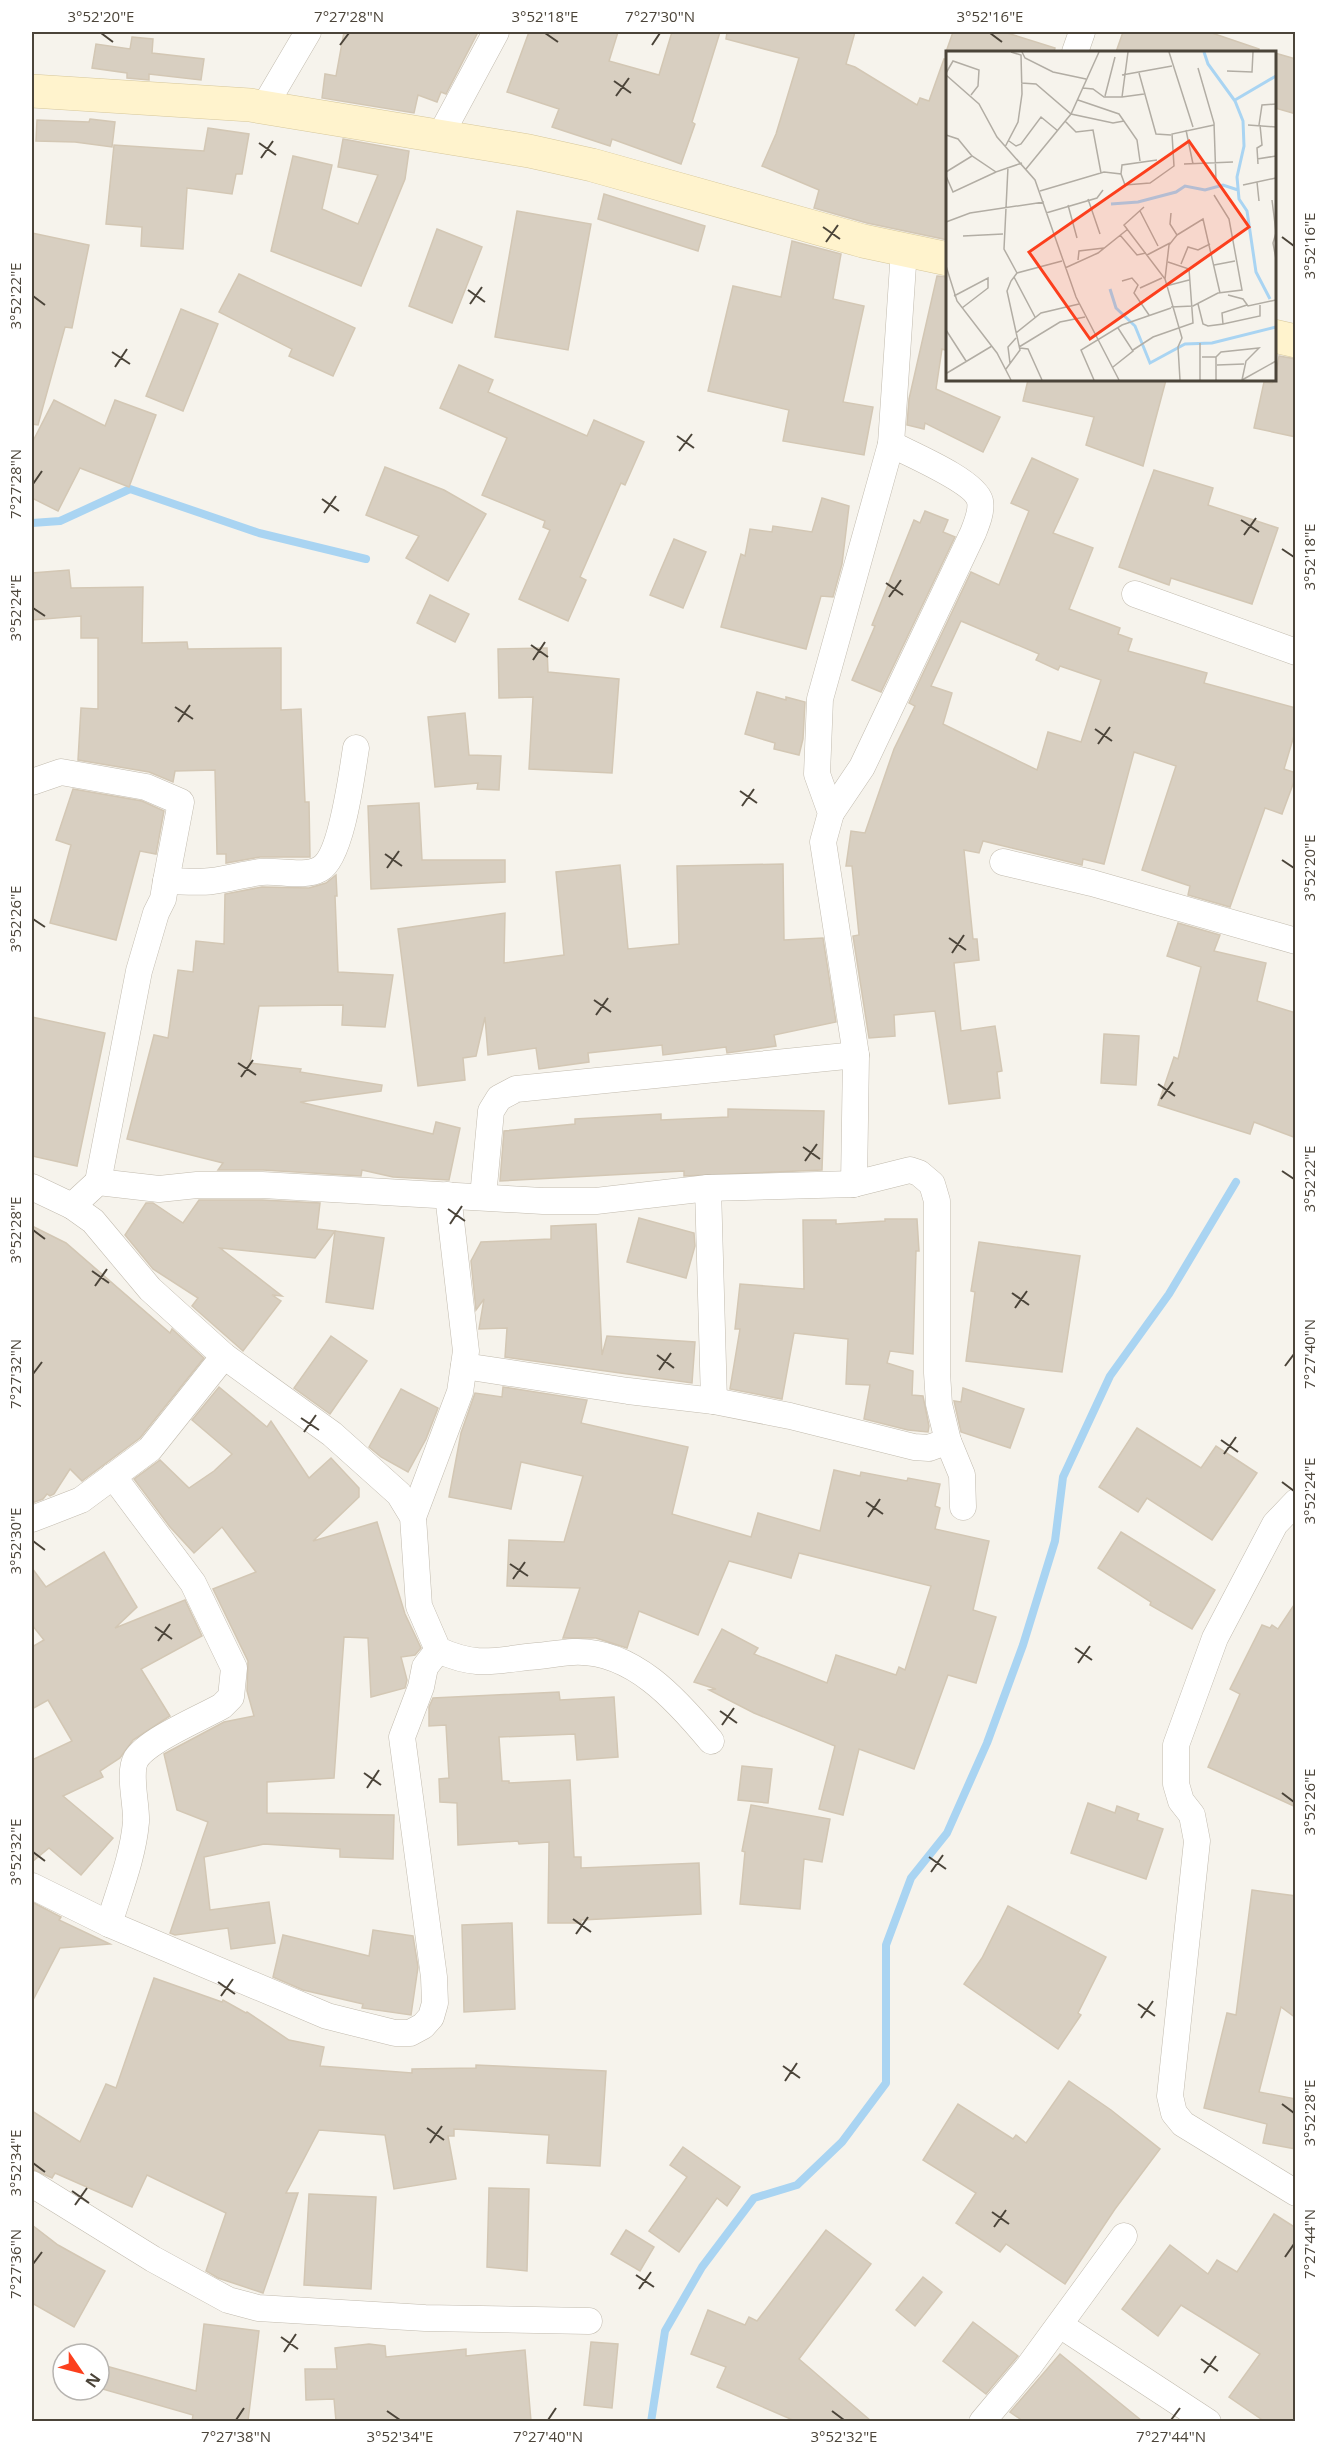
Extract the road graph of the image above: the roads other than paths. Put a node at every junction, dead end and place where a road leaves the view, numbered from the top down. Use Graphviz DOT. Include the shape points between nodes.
graph roads {
  1 [pos="308,32"];
  2 [pos="496,32"];
  3 [pos="1082,32"];
  4 [pos="1075,51"];
  5 [pos="32,91"];
  6 [pos="264,107"];
  7 [pos="440,136"];
  8 [pos="904,250"];
  9 [pos="946,259"];
  10 [pos="1276,336"];
  11 [pos="1296,341"];
  12 [pos="891,444"];
  13 [pos="1135,594"];
  14 [pos="1296,652"];
  15 [pos="356,748"];
  16 [pos="32,782"];
  17 [pos="831,813"];
  18 [pos="1003,862"];
  19 [pos="166,881"];
  20 [pos="1296,941"];
  21 [pos="856,1055"];
  22 [pos="98,1182"];
  23 [pos="854,1184"];
  24 [pos="32,1187"];
  25 [pos="708,1188"];
  26 [pos="448,1195"];
  27 [pos="483,1197"];
  28 [pos="72,1206"];
  29 [pos="224,1356"];
  30 [pos="464,1366"];
  31 [pos="714,1401"];
  32 [pos="948,1441"];
  33 [pos="113,1476"];
  34 [pos="1296,1502"];
  35 [pos="963,1507"];
  36 [pos="413,1517"];
  37 [pos="32,1519"];
  38 [pos="438,1650"];
  39 [pos="711,1741"];
  40 [pos="32,1886"];
  41 [pos="110,1924"];
  42 [pos="32,2184"];
  43 [pos="1296,2193"];
  44 [pos="1124,2236"];
  45 [pos="589,2321"];
  46 [pos="1060,2325"];
  47 [pos="982,2421"];
  48 [pos="1208,2421"];
  1 -- 6 [label="street"];
  2 -- 7 [label="street"];
  3 -- 4 [label="street"];
  5 -- 6 [label="street"];
  6 -- 7 [label="street"];
  7 -- 8 [label="street" via="592,165"];
  8 -- 9 [label="street"];
  8 -- 12 [label="street"];
  10 -- 11 [label="street"];
  12 -- 17 [label="street" via="820,699 817,774"];
  12 -- 17 [label="street" via="977,493 981,503 979,516 862,767"];
  13 -- 14 [label="street"];
  15 -- 19 [label="street" via="337,842 322,868 311,872 262,872 211,881"];
  16 -- 19 [label="street" via="61,772 147,787 181,802"];
  17 -- 21 [label="street" via="823,842"];
  18 -- 20 [label="street"];
  19 -- 22 [label="street" via="139,970"];
  21 -- 23 [label="street"];
  21 -- 27 [label="street" via="516,1089 499,1098 491,1111"];
  22 -- 26 [label="street" via="159,1189 262,1185"];
  22 -- 28 [label="street"];
  23 -- 25 [label="street"];
  23 -- 32 [label="street" via="910,1170 927,1178 936,1192 937,1373"];
  24 -- 28 [label="street"];
  25 -- 27 [label="street" via="596,1201"];
  25 -- 31 [label="street"];
  26 -- 27 [label="street"];
  26 -- 30 [label="street" via="466,1351"];
  28 -- 29 [label="street" via="93,1221 150,1289"];
  29 -- 33 [label="street" via="150,1449"];
  29 -- 36 [label="street" via="332,1434 399,1494"];
  30 -- 31 [label="street"];
  30 -- 36 [label="street" via="460,1392"];
  31 -- 32 [label="street" via="914,1447 929,1448"];
  32 -- 35 [label="street" via="962,1475"];
  33 -- 37 [label="street" via="81,1500"];
  33 -- 41 [label="street" via="193,1584 234,1668 231,1698 146,1747 135,1760 134,1840"];
  34 -- 43 [label="street" via="1275,1524 1215,1638 1176,1745 1176,1784 1181,1801 1192,1815 1197,1841 1170,2096 1174,2113 1183,2124"];
  36 -- 38 [label="street" via="419,1606"];
  38 -- 39 [label="street" via="460,1660 481,1663 575,1652 604,1655 652,1680"];
  38 -- 41 [label="street" via="424,1667 421,1687 402,1737 434,1977 435,2003 423,2026 410,2033 395,2033 327,2016"];
  40 -- 41 [label="street"];
  42 -- 45 [label="street" via="153,2259 228,2300 258,2308 425,2318"];
  44 -- 46 [label="street"];
  46 -- 47 [label="street"];
  46 -- 48 [label="street"];
}
